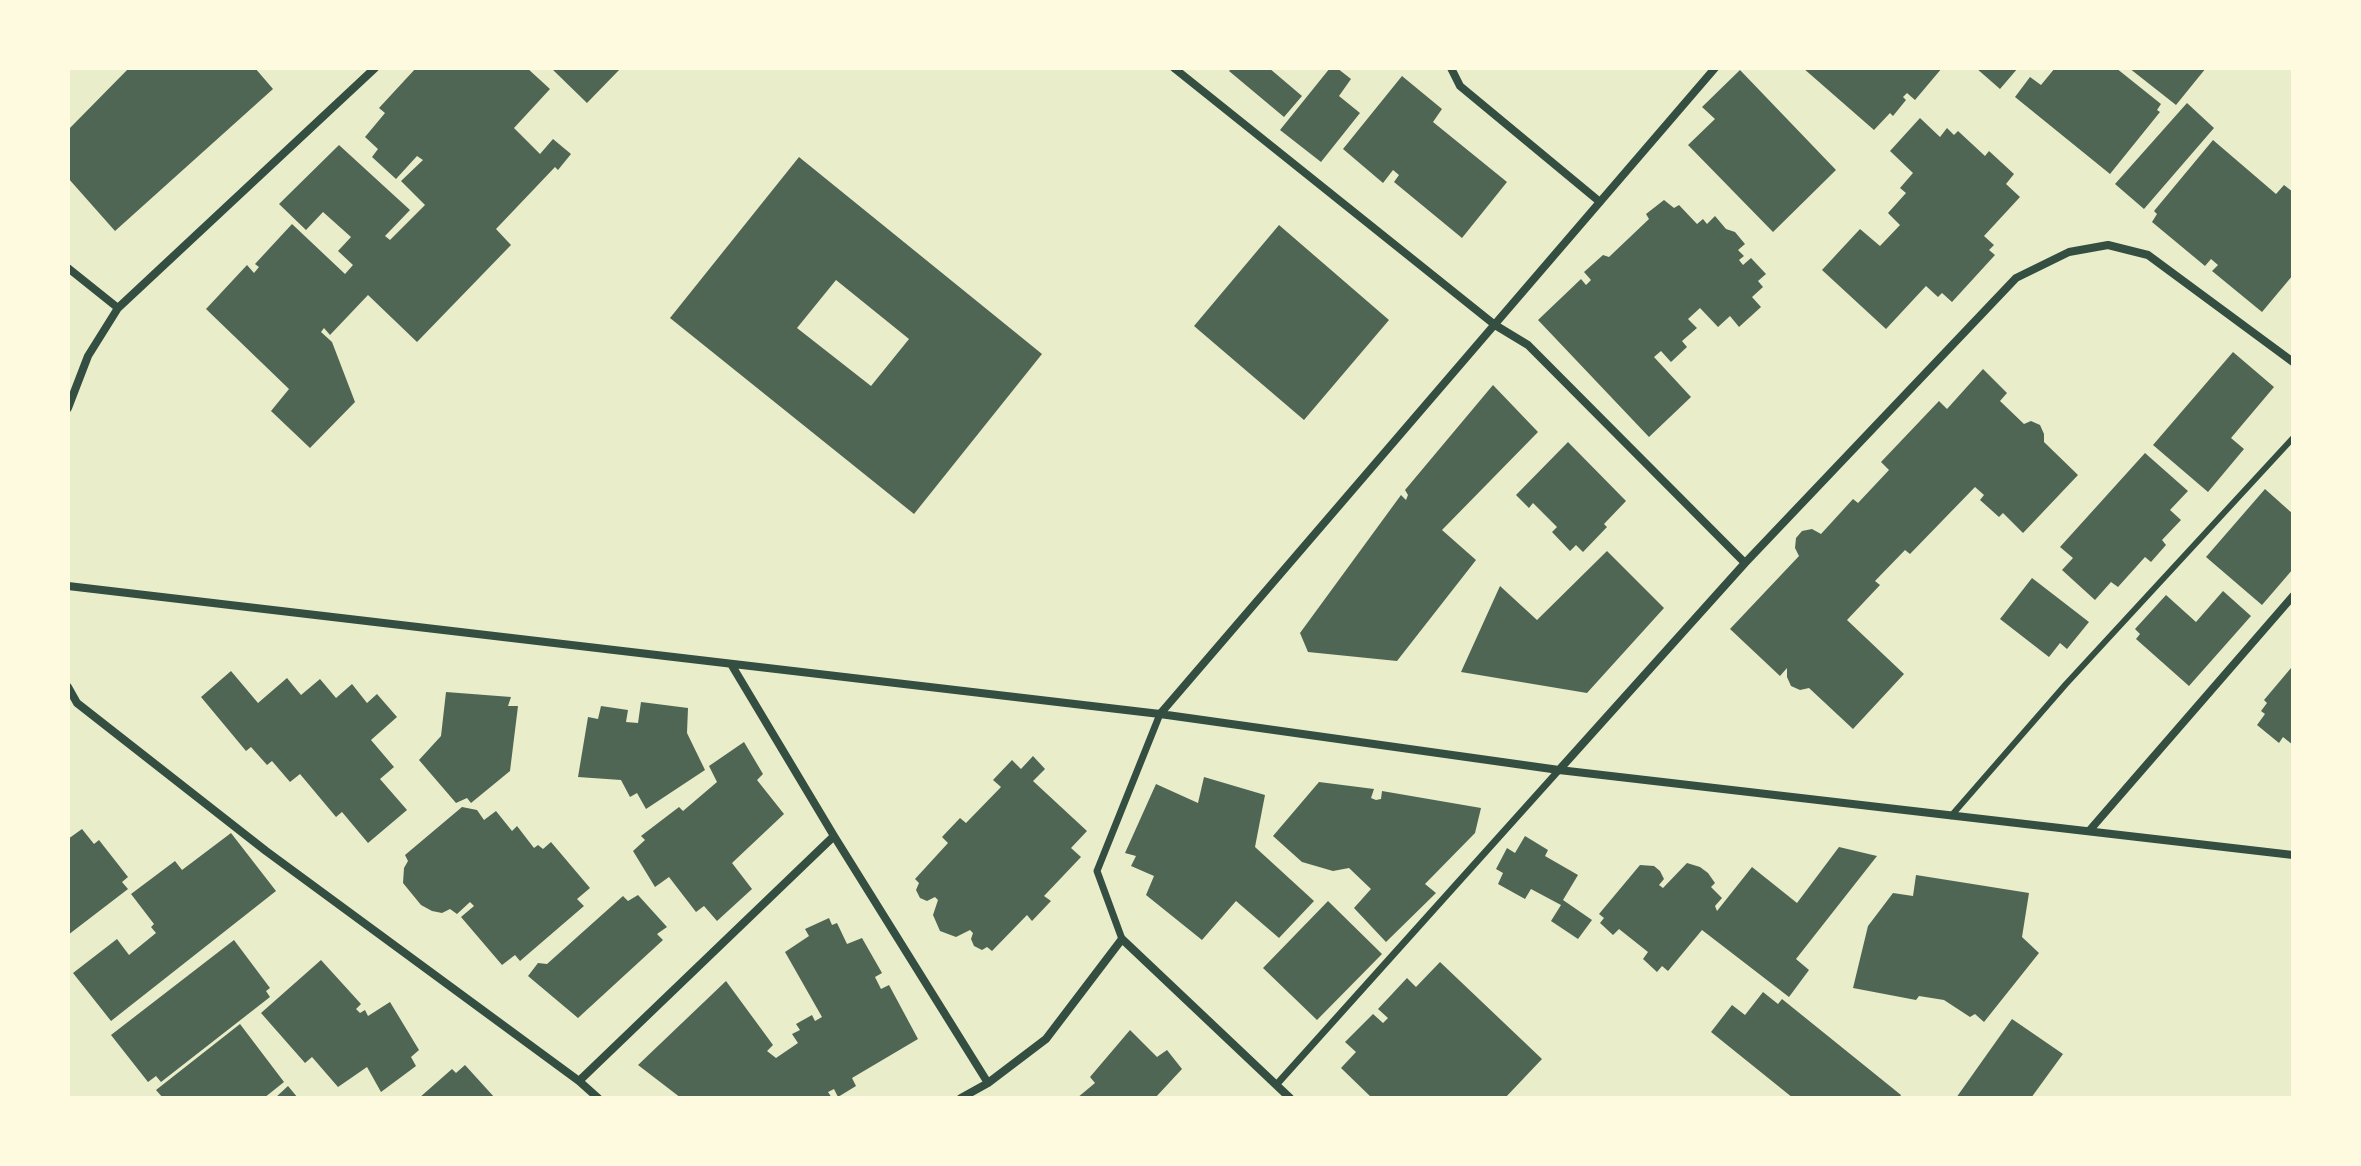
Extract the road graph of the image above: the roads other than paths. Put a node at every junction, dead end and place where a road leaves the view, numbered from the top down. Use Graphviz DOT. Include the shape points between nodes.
graph roads {
  1 [pos="375,68"];
  2 [pos="1174,68"];
  3 [pos="1451,68"];
  4 [pos="1715,68"];
  5 [pos="1600,202"];
  6 [pos="68,268"];
  7 [pos="118,308"];
  8 [pos="1495,325"];
  9 [pos="2293,362"];
  10 [pos="68,408"];
  11 [pos="2293,438"];
  12 [pos="1745,563"];
  13 [pos="68,586"];
  14 [pos="2293,596"];
  15 [pos="731,664"];
  16 [pos="68,687"];
  17 [pos="1160,714"];
  18 [pos="1559,770"];
  19 [pos="1951,816"];
  20 [pos="2089,831"];
  21 [pos="834,836"];
  22 [pos="2293,855"];
  23 [pos="1122,939"];
  24 [pos="579,1081"];
  25 [pos="988,1083"];
  26 [pos="1277,1084"];
  27 [pos="598,1098"];
  28 [pos="961,1098"];
  29 [pos="1290,1098"];
  1 -- 7 [label="street"];
  2 -- 8 [label="street"];
  3 -- 5 [label="street" via="1460,86"];
  4 -- 5 [label="street"];
  5 -- 8 [label="street"];
  6 -- 7 [label="street"];
  7 -- 10 [label="street" via="88,356"];
  8 -- 12 [label="street" via="1528,345"];
  8 -- 17 [label="street"];
  9 -- 12 [label="street" via="2148,255 2108,245 2069,252 2016,278"];
  11 -- 19 [label="lane"];
  12 -- 18 [label="street"];
  13 -- 15 [label="street"];
  14 -- 20 [label="street"];
  15 -- 17 [label="street"];
  15 -- 21 [label="street"];
  16 -- 24 [label="street" via="77,703 266,851"];
  17 -- 18 [label="street"];
  17 -- 23 [label="street" via="1097,871"];
  18 -- 19 [label="street"];
  18 -- 26 [label="street"];
  19 -- 20 [label="street"];
  20 -- 22 [label="street"];
  21 -- 24 [label="street"];
  21 -- 25 [label="street"];
  23 -- 25 [label="street" via="1046,1039"];
  23 -- 26 [label="street"];
  24 -- 27 [label="street"];
  25 -- 28 [label="street"];
  26 -- 29 [label="street"];
}
